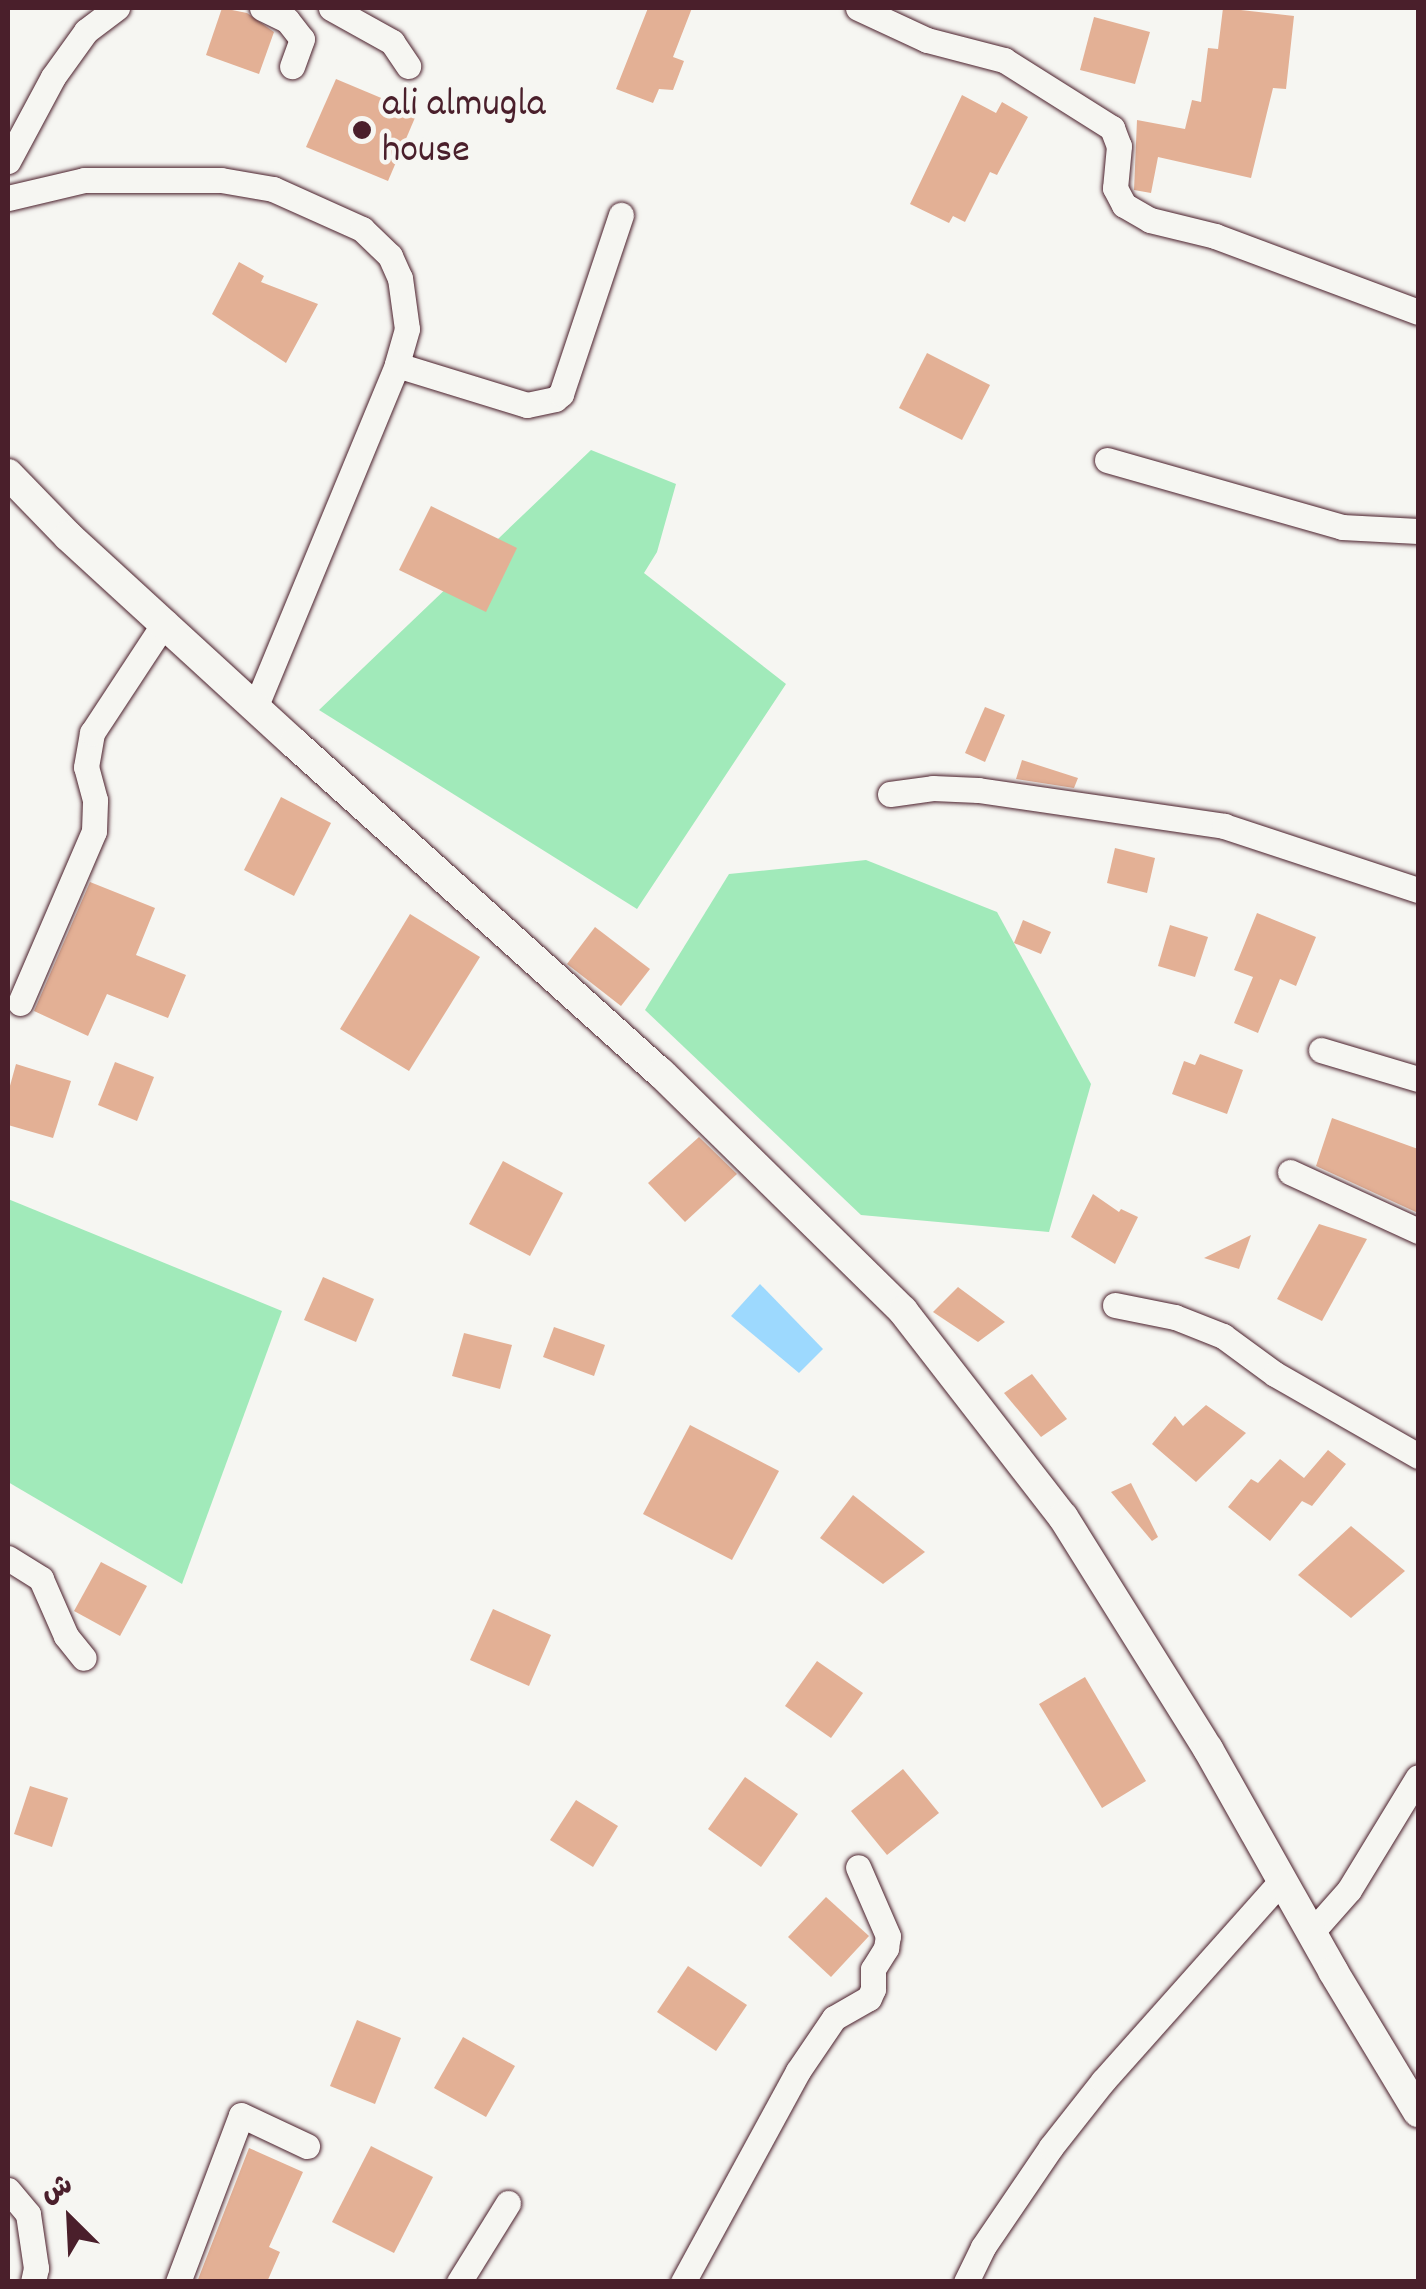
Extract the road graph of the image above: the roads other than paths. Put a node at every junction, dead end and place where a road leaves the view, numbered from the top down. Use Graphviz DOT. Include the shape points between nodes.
graph roads {
  1 [pos="117,8"];
  2 [pos="262,8"];
  3 [pos="331,8"];
  4 [pos="858,8"];
  5 [pos="292,66"];
  6 [pos="408,66"];
  7 [pos="8,162"];
  8 [pos="8,198"];
  9 [pos="622,215"];
  10 [pos="1418,312"];
  11 [pos="397,365"];
  12 [pos="1107,460"];
  13 [pos="8,474"];
  14 [pos="1418,531"];
  15 [pos="165,622"];
  16 [pos="256,706"];
  17 [pos="890,794"];
  18 [pos="1418,890"];
  19 [pos="20,1003"];
  20 [pos="1321,1050"];
  21 [pos="1418,1080"];
  22 [pos="1290,1172"];
  23 [pos="1418,1231"];
  24 [pos="1115,1304"];
  25 [pos="1418,1456"];
  26 [pos="8,1558"];
  27 [pos="84,1658"];
  28 [pos="1418,1777"];
  29 [pos="858,1868"];
  30 [pos="1281,1880"];
  31 [pos="1311,1933"];
  32 [pos="1418,2112"];
  33 [pos="307,2146"];
  34 [pos="8,2190"];
  35 [pos="508,2203"];
  36 [pos="33,2282"];
  37 [pos="178,2282"];
  38 [pos="459,2282"];
  39 [pos="682,2282"];
  40 [pos="966,2282"];
  1 -- 7 [label="street" via="86,31 53,77"];
  2 -- 5 [label="street" via="288,20 302,39"];
  3 -- 6 [label="street" via="392,42"];
  4 -- 10 [label="street" via="927,40 1004,60 1112,128 1120,146 1115,188 1124,205 1150,220 1215,236"];
  8 -- 11 [label="street" via="84,180 220,180 317,205 362,229 390,256 400,278 406,329"];
  9 -- 11 [label="street" via="555,399 527,404"];
  11 -- 16 [label="street"];
  12 -- 14 [label="street" via="1342,528"];
  13 -- 15 [label="street"];
  15 -- 16 [label="street"];
  15 -- 19 [label="street" via="92,733 86,766 94,831"];
  16 -- 30 [label="street" via="661,1073 903,1311 1063,1517"];
  17 -- 18 [label="street" via="978,790 1224,826"];
  20 -- 21 [label="street"];
  22 -- 23 [label="street"];
  24 -- 25 [label="street" via="1223,1336 1274,1374"];
  26 -- 27 [label="street" via="40,1579 66,1636"];
  28 -- 31 [label="street" via="1349,1890"];
  29 -- 39 [label="street" via="888,1936 873,1969 874,1989 834,2018 808,2056"];
  30 -- 31 [label="street"];
  30 -- 40 [label="street" via="1062,2134"];
  31 -- 32 [label="street"];
  33 -- 37 [label="street" via="241,2114"];
  34 -- 36 [label="street" via="28,2214"];
  35 -- 38 [label="street"];
}
